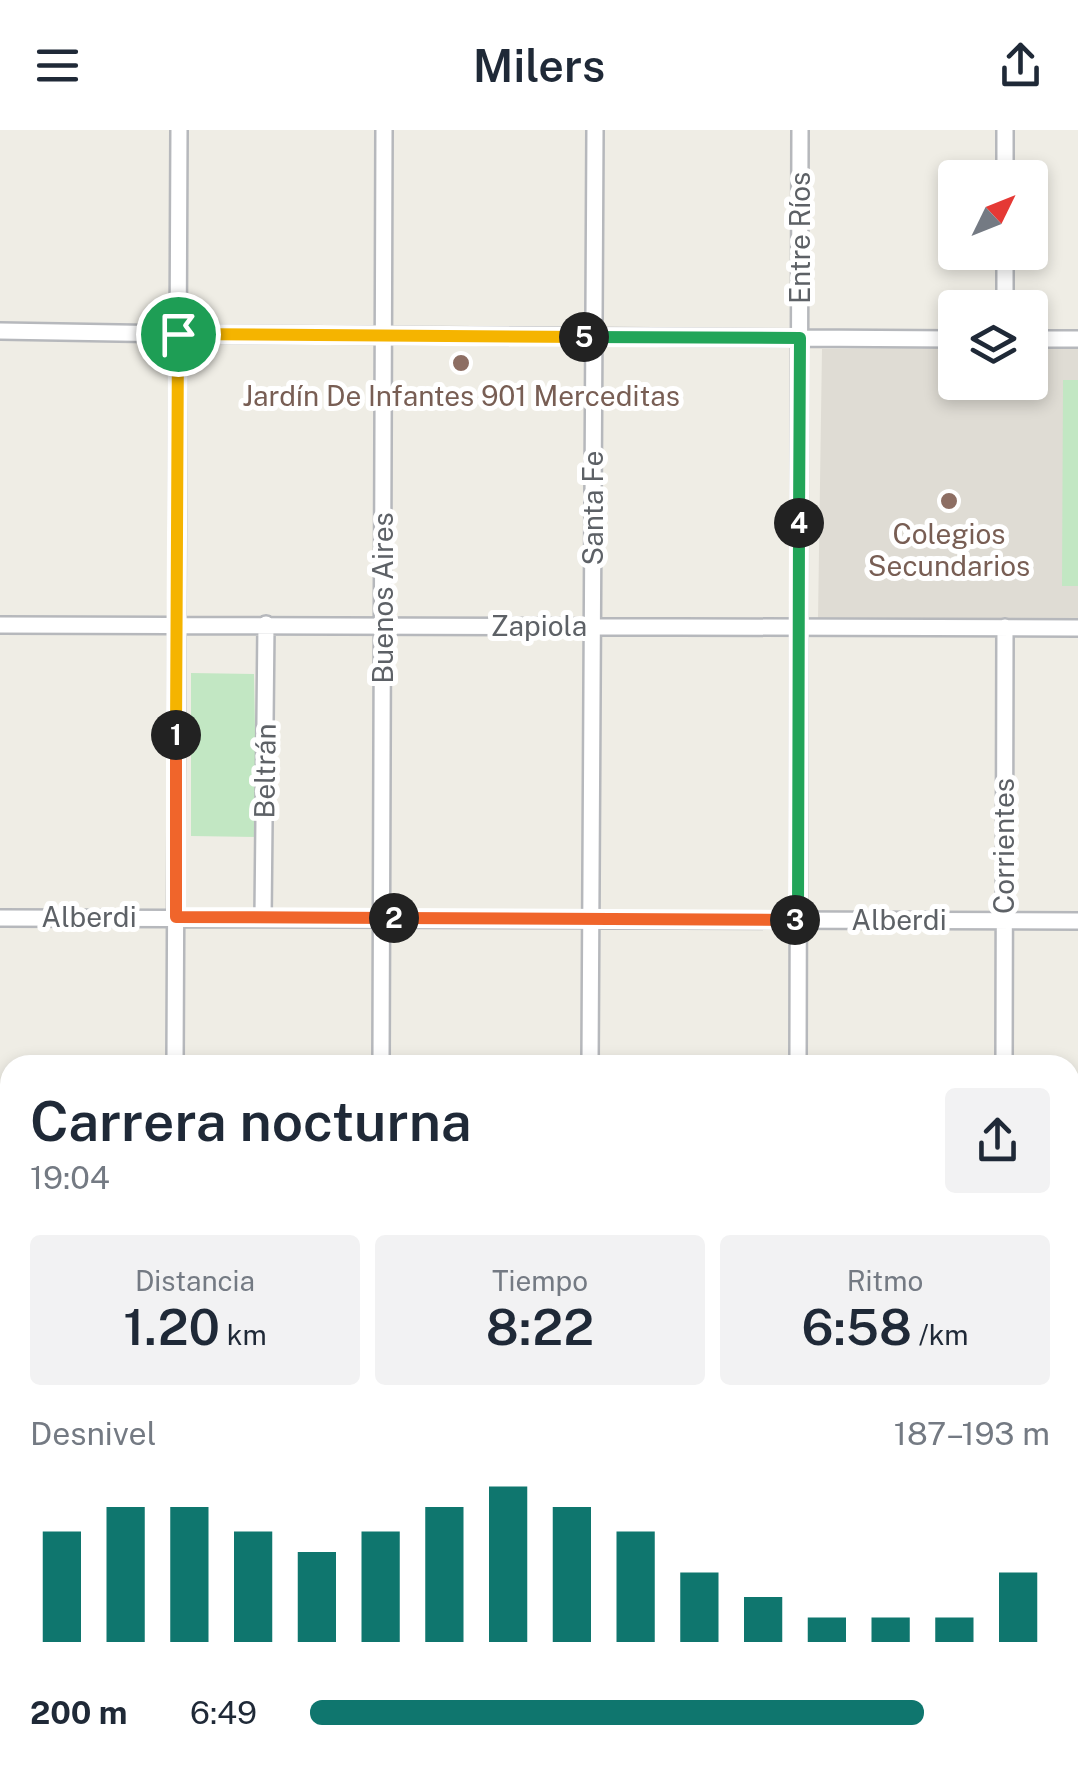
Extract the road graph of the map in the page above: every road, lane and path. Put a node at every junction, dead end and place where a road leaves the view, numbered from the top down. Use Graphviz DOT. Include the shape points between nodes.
graph roads {
  1 [pos="179,130"];
  2 [pos="384,130"];
  3 [pos="595,130"];
  4 [pos="800,130"];
  5 [pos="1006,130"];
  6 [pos="1006,160"];
  7 [pos="0,331"];
  8 [pos="178,334"];
  9 [pos="384,336"];
  10 [pos="594,337"];
  11 [pos="800,338"];
  12 [pos="938,338"];
  13 [pos="1048,339"];
  14 [pos="1078,339"];
  15 [pos="176,624"];
  16 [pos="266,624"];
  17 [pos="0,625"];
  18 [pos="382,625"];
  19 [pos="592,626"];
  20 [pos="799,626"];
  21 [pos="1005,628"];
  22 [pos="1078,628"];
  23 [pos="176,917"];
  24 [pos="0,918"];
  25 [pos="263,918"];
  26 [pos="381,918"];
  27 [pos="590,919"];
  28 [pos="798,920"];
  29 [pos="1004,920"];
  30 [pos="1078,921"];
  31 [pos="175,1055"];
  32 [pos="381,1055"];
  33 [pos="590,1055"];
  34 [pos="798,1055"];
  35 [pos="1004,1055"];
  1 -- 8 [label="street"];
  2 -- 9 [label="street, Buenos Aires"];
  3 -- 10 [label="street, Santa Fe"];
  4 -- 11 [label="street, Entre Ríos"];
  5 -- 6 [label="street"];
  7 -- 8 [label="street"];
  8 -- 9 [label="street"];
  8 -- 15 [label="street"];
  9 -- 10 [label="street"];
  9 -- 18 [label="street, Buenos Aires"];
  10 -- 11 [label="street"];
  10 -- 19 [label="street, Santa Fe"];
  11 -- 12 [label="street"];
  11 -- 20 [label="street, Entre Ríos"];
  13 -- 14 [label="street"];
  15 -- 16 [label="street, Zapiola"];
  15 -- 17 [label="street, Zapiola"];
  15 -- 23 [label="street"];
  16 -- 18 [label="street, Zapiola"];
  16 -- 25 [label="street, Beltrán"];
  18 -- 19 [label="street, Zapiola"];
  18 -- 26 [label="street, Buenos Aires"];
  19 -- 20 [label="street, Zapiola"];
  19 -- 27 [label="street, Santa Fe"];
  20 -- 21 [label="street, Zapiola"];
  20 -- 28 [label="street, Entre Ríos"];
  21 -- 22 [label="street, Zapiola"];
  21 -- 29 [label="street, Corrientes"];
  23 -- 24 [label="street, Alberdi"];
  23 -- 25 [label="street, Alberdi"];
  23 -- 31 [label="street"];
  25 -- 26 [label="street, Alberdi"];
  26 -- 27 [label="street, Alberdi"];
  26 -- 32 [label="street, Buenos Aires"];
  27 -- 28 [label="street, Alberdi"];
  27 -- 33 [label="street, Santa Fe"];
  28 -- 29 [label="street, Alberdi"];
  28 -- 34 [label="street, Entre Ríos"];
  29 -- 30 [label="street, Alberdi"];
  29 -- 35 [label="street, Corrientes"];
}
